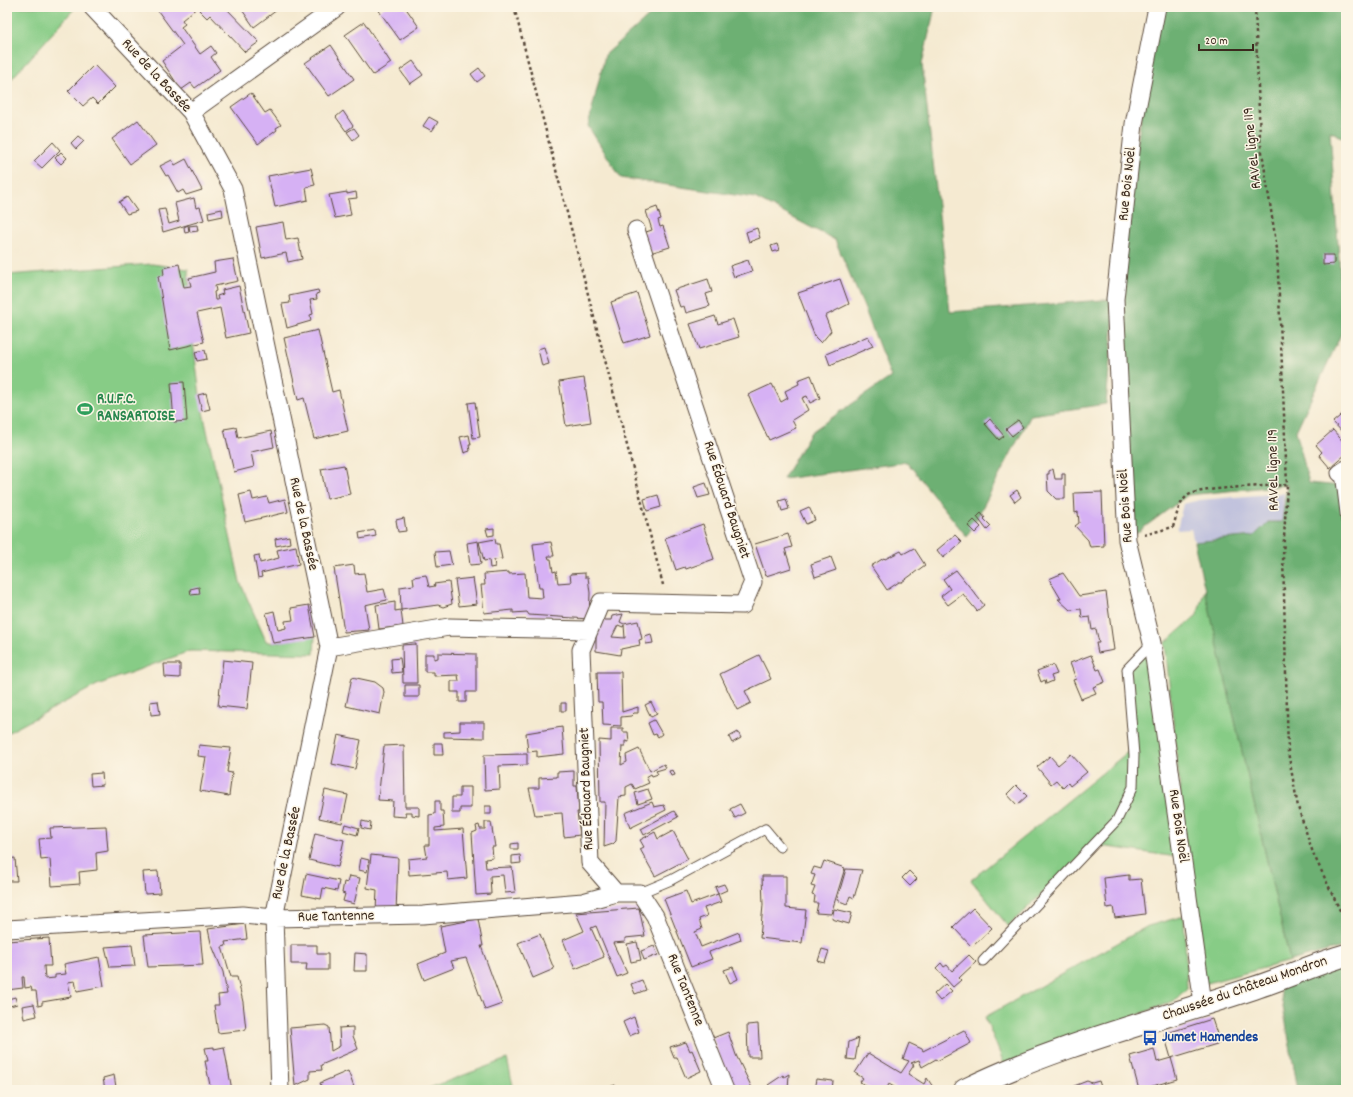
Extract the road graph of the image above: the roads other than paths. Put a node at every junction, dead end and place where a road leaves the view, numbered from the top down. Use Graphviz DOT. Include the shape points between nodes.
graph roads {
  1 [pos="92,7"];
  2 [pos="337,7"];
  3 [pos="1158,7"];
  4 [pos="191,112"];
  5 [pos="636,230"];
  6 [pos="1343,471"];
  7 [pos="1346,521"];
  8 [pos="589,630"];
  9 [pos="1152,643"];
  10 [pos="329,647"];
  11 [pos="780,847"];
  12 [pos="616,893"];
  13 [pos="640,893"];
  14 [pos="274,918"];
  15 [pos="7,929"];
  16 [pos="1337,958"];
  17 [pos="983,961"];
  18 [pos="1203,1003"];
  19 [pos="280,1090"];
  20 [pos="725,1090"];
  21 [pos="965,1090"];
  1 -- 4 [label="street, Rue de la Bassée"];
  2 -- 4 [label="street"];
  3 -- 9 [label="street, Rue Bois Noël" via="1134,124 1115,299 1127,540"];
  4 -- 10 [label="street, Rue de la Bassée" via="233,189"];
  5 -- 8 [label="street, Rue Édouard Baugniet" via="753,582 743,605 601,602"];
  6 -- 7 [label="lane"];
  8 -- 10 [label="street" via="449,627"];
  8 -- 12 [label="street, Rue Édouard Baugniet" via="581,650 590,863"];
  9 -- 17 [label="lane" via="1127,669 1134,755 1133,787 1117,820"];
  9 -- 18 [label="street, Rue Bois Noël"];
  10 -- 14 [label="street, Rue de la Bassée"];
  11 -- 13 [label="lane, Rue Tantenne" via="765,830 671,880"];
  12 -- 13 [label="street, Rue Tantenne"];
  12 -- 14 [label="street, Rue Tantenne" via="583,902 423,915"];
  13 -- 20 [label="street, Rue Tantenne" via="655,916"];
  14 -- 15 [label="street, Rue Tantenne" via="243,914"];
  14 -- 19 [label="street, Rue de la Bassée"];
  16 -- 18 [label="main road, Chaussée du Château Mondron" via="1255,988"];
  18 -- 21 [label="main road, Chaussée du Château Mondron" via="1008,1069"];
}
